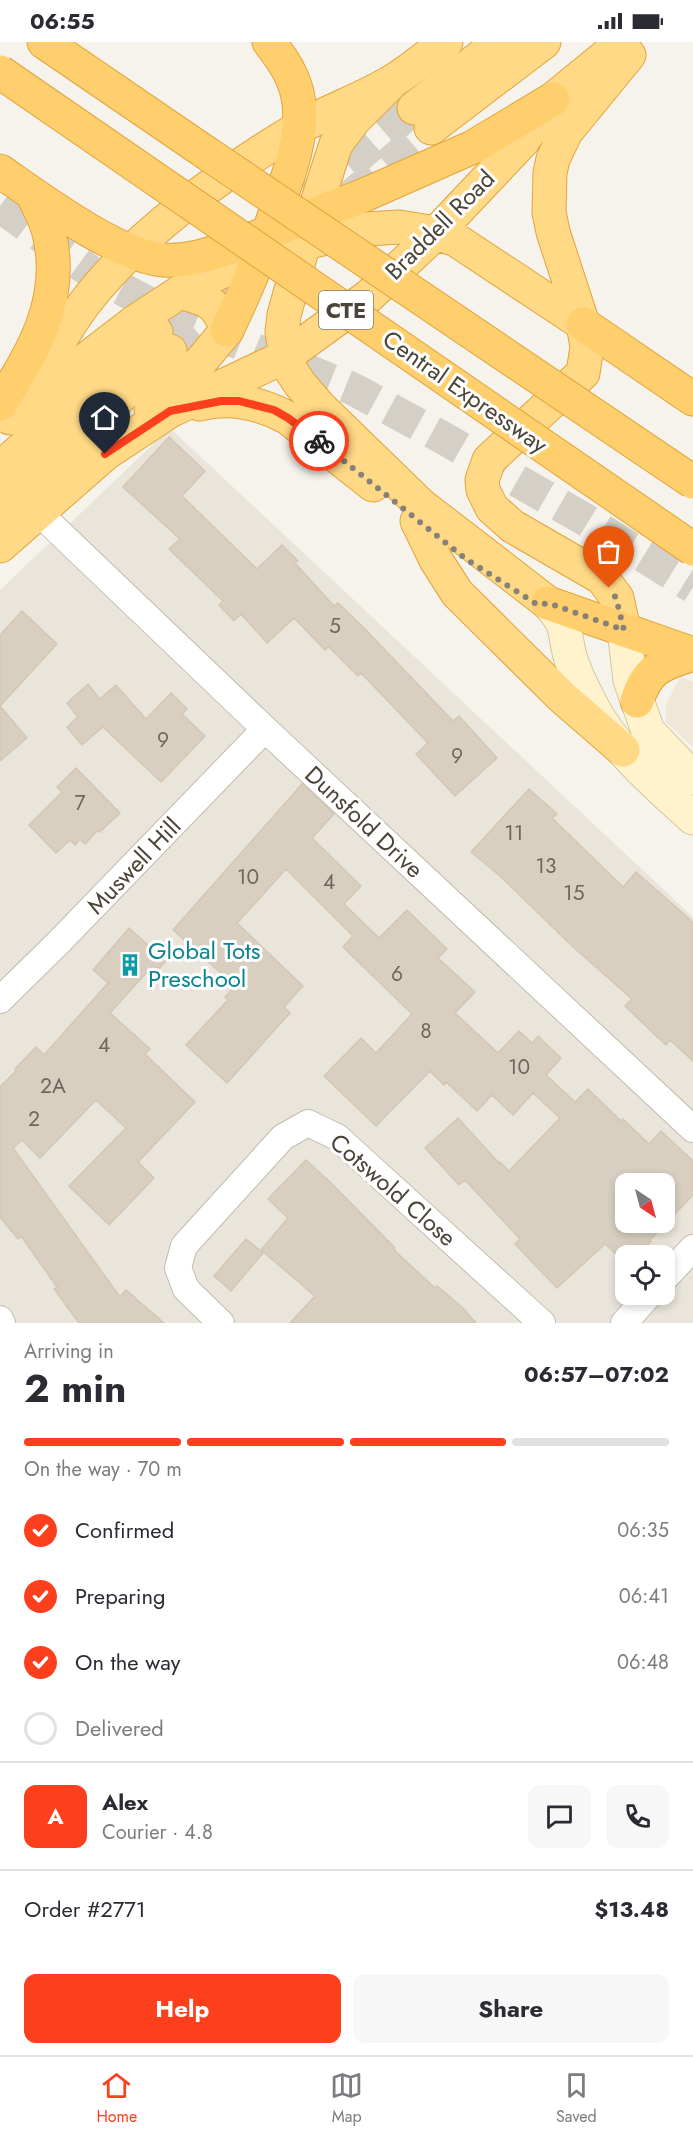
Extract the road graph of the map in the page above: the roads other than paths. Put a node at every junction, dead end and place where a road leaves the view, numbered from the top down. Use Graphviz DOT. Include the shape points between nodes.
graph roads {
  1 [pos="44,42"];
  2 [pos="269,42"];
  3 [pos="446,42"];
  4 [pos="500,42"];
  5 [pos="544,42"];
  6 [pos="623,42"];
  7 [pos="640,42"];
  8 [pos="0,72"];
  9 [pos="392,82"];
  10 [pos="553,99"];
  11 [pos="298,128"];
  12 [pos="0,171"];
  13 [pos="33,194"];
  14 [pos="309,228"];
  15 [pos="436,233"];
  16 [pos="265,242"];
  17 [pos="131,251"];
  18 [pos="180,292"];
  19 [pos="583,324"];
  20 [pos="227,330"];
  21 [pos="286,356"];
  22 [pos="693,399"];
  23 [pos="170,411"];
  24 [pos="3,416"];
  25 [pos="105,454"];
  26 [pos="0,468"];
  27 [pos="693,482"];
  28 [pos="0,507"];
  29 [pos="38,512"];
  30 [pos="417,521"];
  31 [pos="0,546"];
  32 [pos="693,549"];
  33 [pos="548,603"];
  34 [pos="624,630"];
  35 [pos="693,654"];
  36 [pos="637,701"];
  37 [pos="265,729"];
  38 [pos="623,750"];
  39 [pos="693,778"];
  40 [pos="693,818"];
  41 [pos="0,1000"];
  42 [pos="693,1129"];
  43 [pos="693,1248"];
  44 [pos="675,1267"];
  45 [pos="640,1305"];
  46 [pos="221,1323"];
  47 [pos="542,1323"];
  48 [pos="624,1323"];
  1 -- 27 [label="highway, CTE, bridge"];
  2 -- 11 [label="highway" via="289,69 299,104"];
  3 -- 9 [label="highway"];
  4 -- 5 [label="highway" via="422,118"];
  6 -- 10 [label="highway, Braddell Road"];
  7 -- 19 [label="highway" via="566,132 553,159 549,212 558,254"];
  8 -- 32 [label="highway, Central Expressway / CTE, bridge"];
  9 -- 11 [label="highway"];
  9 -- 14 [label="highway" via="336,144"];
  10 -- 14 [label="highway" via="473,147 362,196"];
  10 -- 15 [label="highway, Braddell Road" via="522,142"];
  11 -- 16 [label="highway" via="293,163"];
  11 -- 17 [label="highway" via="210,187"];
  12 -- 13 [label="highway"];
  13 -- 17 [label="highway" via="73,221"];
  13 -- 24 [label="highway" via="51,244 51,302"];
  14 -- 15 [label="highway" via="399,227"];
  14 -- 16 [label="highway"];
  14 -- 21 [label="highway" via="282,324"];
  15 -- 19 [label="highway" via="456,240"];
  15 -- 21 [label="highway, Braddell Road" via="369,296"];
  16 -- 17 [label="highway" via="180,260 163,261"];
  16 -- 18 [label="highway"];
  16 -- 20 [label="highway"];
  17 -- 24 [label="highway" via="80,310 27,397"];
  18 -- 20 [label="highway" via="206,300 220,312"];
  18 -- 24 [label="highway"];
  19 -- 22 [label="highway"];
  19 -- 34 [label="highway" via="583,372 489,460 483,490 492,508 512,526 602,578 616,598"];
  20 -- 25 [label="highway" via="202,360"];
  21 -- 23 [label="highway, Braddell Road"];
  21 -- 33 [label="highway" via="292,372 319,406 421,505"];
  23 -- 25 [label="highway, Braddell Road"];
  23 -- 30 [label="highway" via="221,401 239,401 274,410 324,445"];
  25 -- 29 [label="highway, Braddell Road"];
  26 -- 28 [label="highway" via="163,341"];
  29 -- 31 [label="highway, Braddell Road"];
  29 -- 37 [label="street, Dunsfold Drive"];
  30 -- 33 [label="highway" via="466,559 538,605"];
  30 -- 38 [label="highway" via="457,593 562,697"];
  33 -- 34 [label="highway"];
  33 -- 38 [label="main road" via="564,624 569,652 593,709"];
  34 -- 35 [label="highway"];
  34 -- 36 [label="main road" via="630,680"];
  35 -- 36 [label="highway" via="653,671 642,684"];
  36 -- 39 [label="main road" via="648,731"];
  37 -- 41 [label="street, Muswell Hill"];
  37 -- 42 [label="street, Dunsfold Drive"];
  38 -- 40 [label="main road"];
  43 -- 44 [label="street"];
  45 -- 48 [label="street"];
  46 -- 47 [label="street, Cotswold Close" via="186,1289 178,1268 184,1246 283,1137 308,1123 338,1137"];
}
